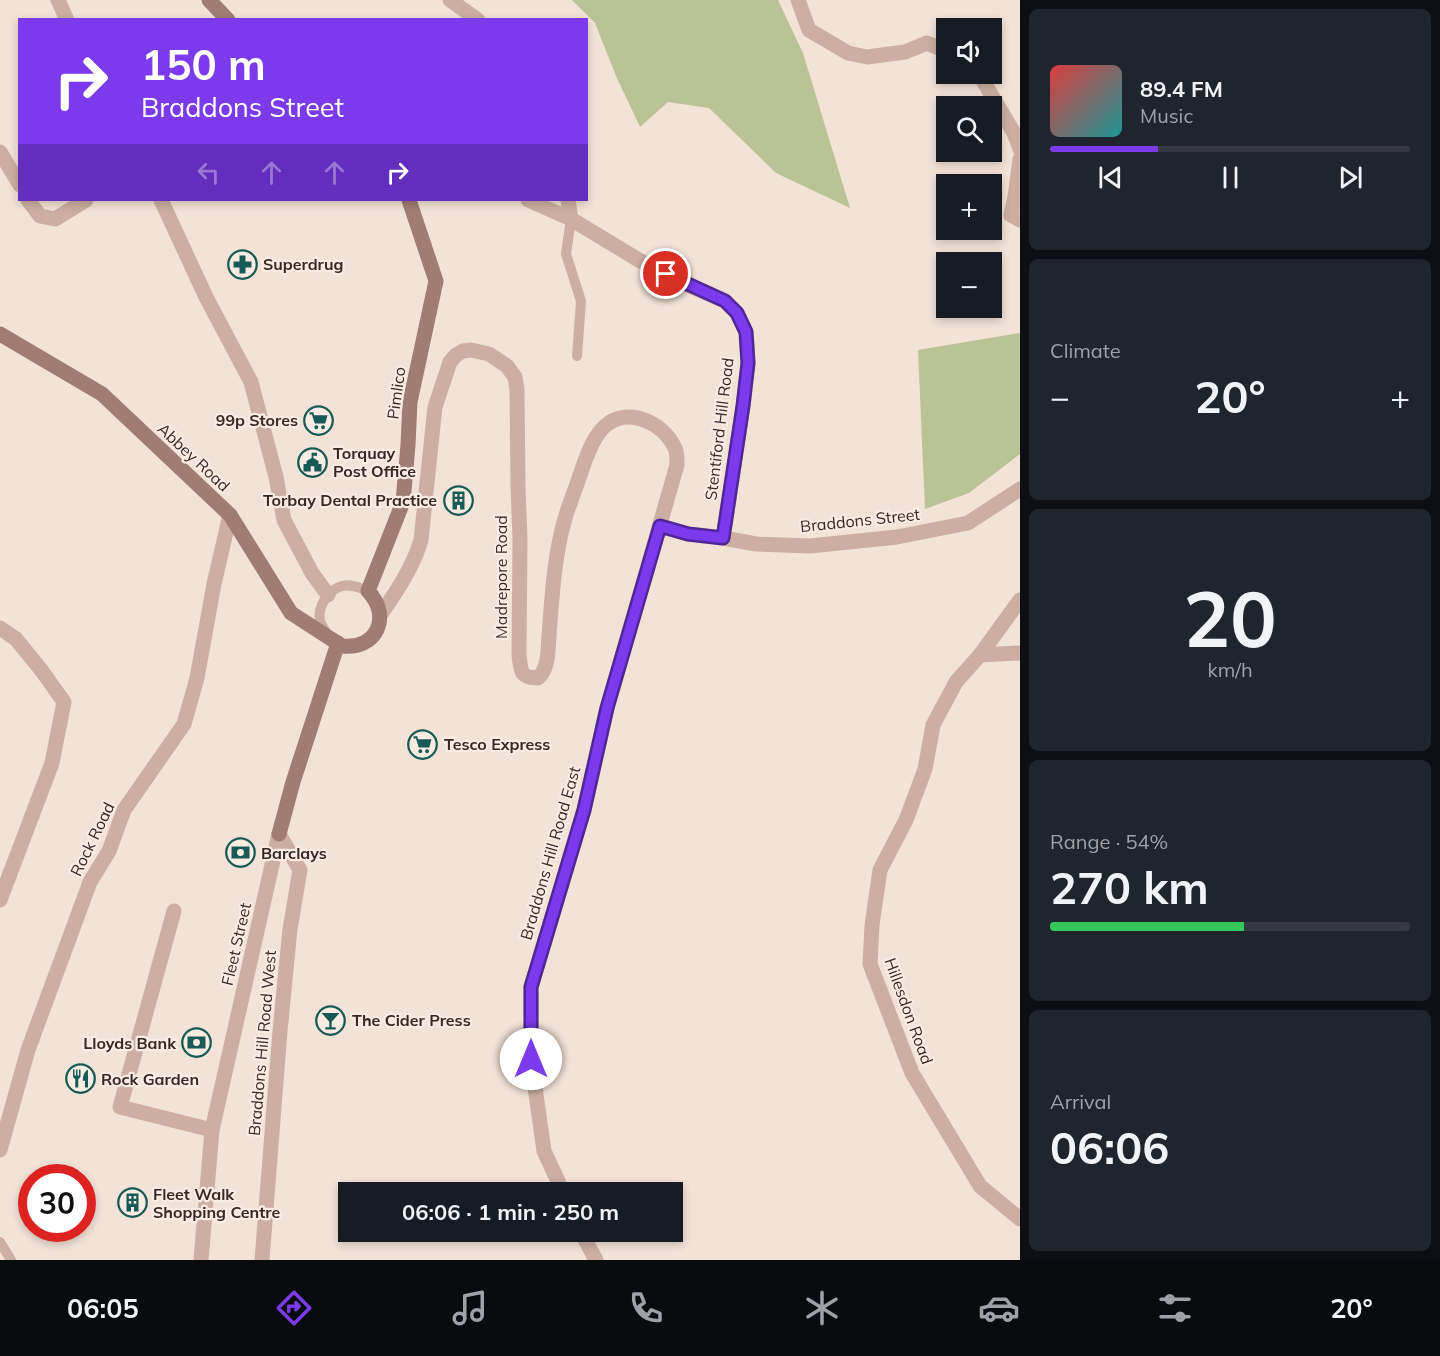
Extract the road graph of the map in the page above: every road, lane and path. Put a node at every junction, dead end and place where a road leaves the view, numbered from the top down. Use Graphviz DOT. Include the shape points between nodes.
graph roads {
  1 [pos="58,0"];
  2 [pos="209,0"];
  3 [pos="450,0"];
  4 [pos="798,0"];
  5 [pos="66,18"];
  6 [pos="226,18"];
  7 [pos="475,18"];
  8 [pos="936,47"];
  9 [pos="985,84"];
  10 [pos="1020,149"];
  11 [pos="0,152"];
  12 [pos="1020,159"];
  13 [pos="18,182"];
  14 [pos="29,201"];
  15 [pos="84,201"];
  16 [pos="161,201"];
  17 [pos="409,201"];
  18 [pos="530,201"];
  19 [pos="568,201"];
  20 [pos="571,219"];
  21 [pos="1020,220"];
  22 [pos="0,334"];
  23 [pos="577,356"];
  24 [pos="1020,489"];
  25 [pos="230,515"];
  26 [pos="660,526"];
  27 [pos="723,538"];
  28 [pos="367,590"];
  29 [pos="328,595"];
  30 [pos="1020,600"];
  31 [pos="381,614"];
  32 [pos="0,628"];
  33 [pos="334,641"];
  34 [pos="1020,653"];
  35 [pos="980,655"];
  36 [pos="279,834"];
  37 [pos="0,900"];
  38 [pos="174,911"];
  39 [pos="212,1130"];
  40 [pos="0,1150"];
  41 [pos="558,1182"];
  42 [pos="1020,1219"];
  43 [pos="0,1242"];
  44 [pos="586,1242"];
  45 [pos="11,1260"];
  46 [pos="201,1260"];
  47 [pos="262,1260"];
  48 [pos="596,1260"];
  1 -- 5 [label="street"];
  2 -- 6 [label="street"];
  3 -- 7 [label="street"];
  4 -- 8 [label="street" via="809,30 848,53 867,57 904,52 927,43"];
  9 -- 10 [label="street"];
  11 -- 13 [label="street"];
  12 -- 21 [label="street" via="1011,215"];
  14 -- 15 [label="street" via="40,216 55,219"];
  16 -- 29 [label="street" via="251,382 284,520"];
  17 -- 28 [label="street, Pimlico" via="436,281 410,402 403,502"];
  18 -- 20 [label="street, Stentiford Hill Road"];
  19 -- 20 [label="street"];
  20 -- 23 [label="lane" via="566,254 581,301"];
  20 -- 27 [label="street, Stentiford Hill Road" via="637,259 725,301 737,313 746,332 748,363"];
  22 -- 25 [label="street, Abbey Road" via="102,394"];
  24 -- 27 [label="street, Braddons Street" via="968,523 897,537 810,546"];
  25 -- 33 [label="street, Abbey Road" via="291,613"];
  25 -- 40 [label="street, Rock Road" via="184,724 124,810 109,851 90,882 28,1050"];
  26 -- 27 [label="street, Braddons Street"];
  26 -- 31 [label="street, Madrepore Road" via="677,465 676,452 664,433 653,425 641,419 617,418 600,431 591,448 564,522 544,674 528,678 521,672 518,406 514,376 489,354 463,351 450,362 435,407 417,553"];
  26 -- 41 [label="street, Braddons Hill Road East" via="607,708 584,810 531,987 531,1059 544,1151"];
  28 -- 29 [label="lane" via="342,586"];
  28 -- 31 [label="street" via="376,599"];
  29 -- 33 [label="lane" via="320,608 320,621"];
  30 -- 35 [label="street, Hillesdon Road"];
  31 -- 33 [label="street" via="376,632 368,641 351,647"];
  32 -- 37 [label="street" via="16,639 64,702 52,763"];
  33 -- 36 [label="street, Fleet Street"];
  34 -- 35 [label="street"];
  35 -- 42 [label="street, Hillesdon Road" via="956,682 933,725 925,769 906,820 880,870 870,964 912,1073 980,1186"];
  36 -- 39 [label="street, Fleet Street"];
  36 -- 47 [label="street, Braddons Hill Road West" via="300,870 281,1019"];
  38 -- 39 [label="street" via="120,1107"];
  39 -- 46 [label="street, Fleet Street"];
  43 -- 45 [label="lane"];
  44 -- 48 [label="street"];
}
